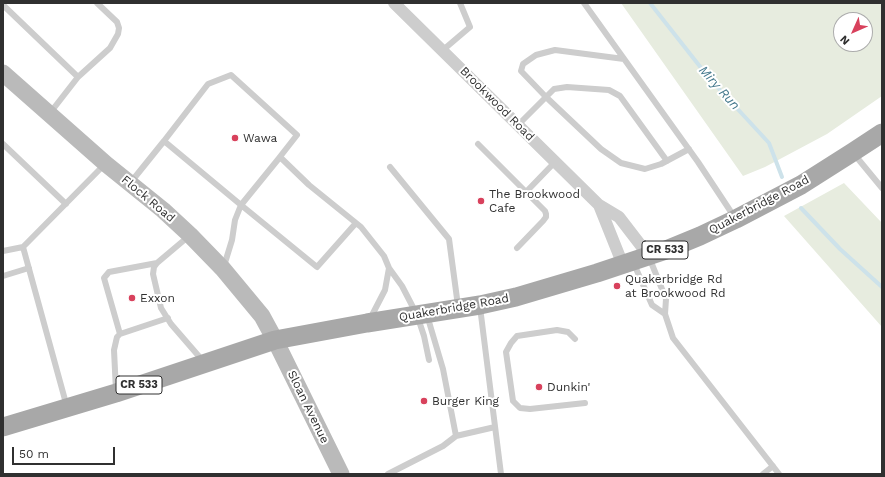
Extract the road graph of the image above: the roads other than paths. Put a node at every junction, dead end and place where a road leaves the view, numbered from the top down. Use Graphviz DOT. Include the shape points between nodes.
graph roads {
  1 [pos="98,3"];
  2 [pos="394,3"];
  3 [pos="460,3"];
  4 [pos="584,3"];
  5 [pos="3,6"];
  6 [pos="443,50"];
  7 [pos="624,59"];
  8 [pos="3,74"];
  9 [pos="78,77"];
  10 [pos="546,97"];
  11 [pos="49,114"];
  12 [pos="518,125"];
  13 [pos="882,133"];
  14 [pos="164,141"];
  15 [pos="3,144"];
  16 [pos="478,144"];
  17 [pos="688,149"];
  18 [pos="853,152"];
  19 [pos="279,158"];
  20 [pos="667,161"];
  21 [pos="555,162"];
  22 [pos="106,164"];
  23 [pos="390,168"];
  24 [pos="130,183"];
  25 [pos="882,188"];
  26 [pos="526,192"];
  27 [pos="66,204"];
  28 [pos="241,205"];
  29 [pos="599,205"];
  30 [pos="736,219"];
  31 [pos="356,223"];
  32 [pos="190,234"];
  33 [pos="23,247"];
  34 [pos="517,248"];
  35 [pos="3,251"];
  36 [pos="635,260"];
  37 [pos="157,263"];
  38 [pos="29,268"];
  39 [pos="389,268"];
  40 [pos="223,269"];
  41 [pos="3,276"];
  42 [pos="480,305"];
  43 [pos="458,308"];
  44 [pos="422,314"];
  45 [pos="665,314"];
  46 [pos="168,318"];
  47 [pos="367,323"];
  48 [pos="120,334"];
  49 [pos="575,339"];
  50 [pos="275,340"];
  51 [pos="429,360"];
  52 [pos="204,363"];
  53 [pos="116,393"];
  54 [pos="585,403"];
  55 [pos="67,408"];
  56 [pos="3,427"];
  57 [pos="495,427"];
  58 [pos="456,436"];
  59 [pos="773,466"];
  60 [pos="390,473"];
  61 [pos="341,474"];
  62 [pos="501,474"];
  63 [pos="763,474"];
  64 [pos="779,474"];
  1 -- 9 [label="lane" via="117,22 118,34 110,48"];
  2 -- 6 [label="street, Brookwood Road"];
  3 -- 6 [label="lane" via="470,27"];
  4 -- 7 [label="lane"];
  5 -- 9 [label="lane"];
  6 -- 12 [label="street, Brookwood Road"];
  7 -- 10 [label="lane" via="555,50 536,55 523,64 521,71"];
  7 -- 17 [label="lane"];
  8 -- 11 [label="main road, Flock Road"];
  9 -- 11 [label="lane"];
  10 -- 12 [label="lane"];
  10 -- 20 [label="lane" via="601,149 621,163 645,169"];
  10 -- 20 [label="lane" via="554,89 567,87 608,90 620,96"];
  11 -- 22 [label="main road, Flock Road"];
  12 -- 21 [label="street, Brookwood Road"];
  13 -- 18 [label="main road, Quakerbridge Road / CR 533"];
  14 -- 19 [label="lane" via="208,84 231,75 297,135"];
  14 -- 24 [label="lane"];
  14 -- 28 [label="lane"];
  15 -- 27 [label="lane"];
  16 -- 26 [label="lane"];
  17 -- 20 [label="lane"];
  17 -- 30 [label="lane"];
  18 -- 25 [label="lane"];
  18 -- 30 [label="main road, Quakerbridge Road / CR 533" via="801,185"];
  19 -- 28 [label="lane"];
  19 -- 31 [label="lane"];
  21 -- 26 [label="lane"];
  21 -- 29 [label="street, Brookwood Road"];
  22 -- 24 [label="main road, Flock Road"];
  22 -- 27 [label="lane"];
  23 -- 43 [label="lane" via="449,239"];
  24 -- 32 [label="main road, Flock Road"];
  26 -- 34 [label="lane" via="545,211 546,217"];
  27 -- 33 [label="lane"];
  28 -- 31 [label="lane" via="317,267"];
  28 -- 40 [label="lane"];
  29 -- 36 [label="street, Brookwood Road"];
  29 -- 36 [label="street, Brookwood Road" via="619,217"];
  30 -- 36 [label="main road, Quakerbridge Road / CR 533" via="666,250"];
  31 -- 39 [label="lane" via="384,256"];
  32 -- 37 [label="lane"];
  32 -- 40 [label="main road, Flock Road"];
  33 -- 35 [label="lane"];
  33 -- 38 [label="lane"];
  36 -- 42 [label="main road, Quakerbridge Road / CR 533" via="547,288"];
  36 -- 45 [label="lane" via="652,305"];
  36 -- 45 [label="lane" via="666,299"];
  37 -- 46 [label="lane" via="153,274 161,308"];
  37 -- 48 [label="lane" via="109,272 104,278"];
  38 -- 41 [label="lane"];
  38 -- 55 [label="lane"];
  39 -- 44 [label="lane"];
  39 -- 47 [label="lane" via="385,290"];
  40 -- 50 [label="main road, Flock Road" via="262,316"];
  42 -- 43 [label="main road, Quakerbridge Road / CR 533"];
  42 -- 57 [label="lane"];
  43 -- 44 [label="main road, Quakerbridge Road / CR 533"];
  44 -- 47 [label="main road, Quakerbridge Road / CR 533"];
  44 -- 51 [label="lane"];
  44 -- 58 [label="lane" via="443,369"];
  45 -- 59 [label="lane" via="673,338"];
  46 -- 48 [label="lane"];
  46 -- 52 [label="lane"];
  47 -- 50 [label="main road, Quakerbridge Road / CR 533"];
  48 -- 53 [label="lane" via="114,350"];
  49 -- 54 [label="lane" via="568,332 557,330 517,336 506,352 513,401 520,408 530,409"];
  50 -- 52 [label="main road, Quakerbridge Road / CR 533"];
  50 -- 61 [label="main road, Sloan Avenue"];
  52 -- 53 [label="main road, Quakerbridge Road / CR 533"];
  53 -- 55 [label="main road, Quakerbridge Road / CR 533"];
  55 -- 56 [label="main road, Quakerbridge Road / CR 533"];
  57 -- 58 [label="lane"];
  57 -- 62 [label="lane"];
  58 -- 60 [label="lane" via="443,446"];
  59 -- 63 [label="lane"];
  59 -- 64 [label="lane"];
}
